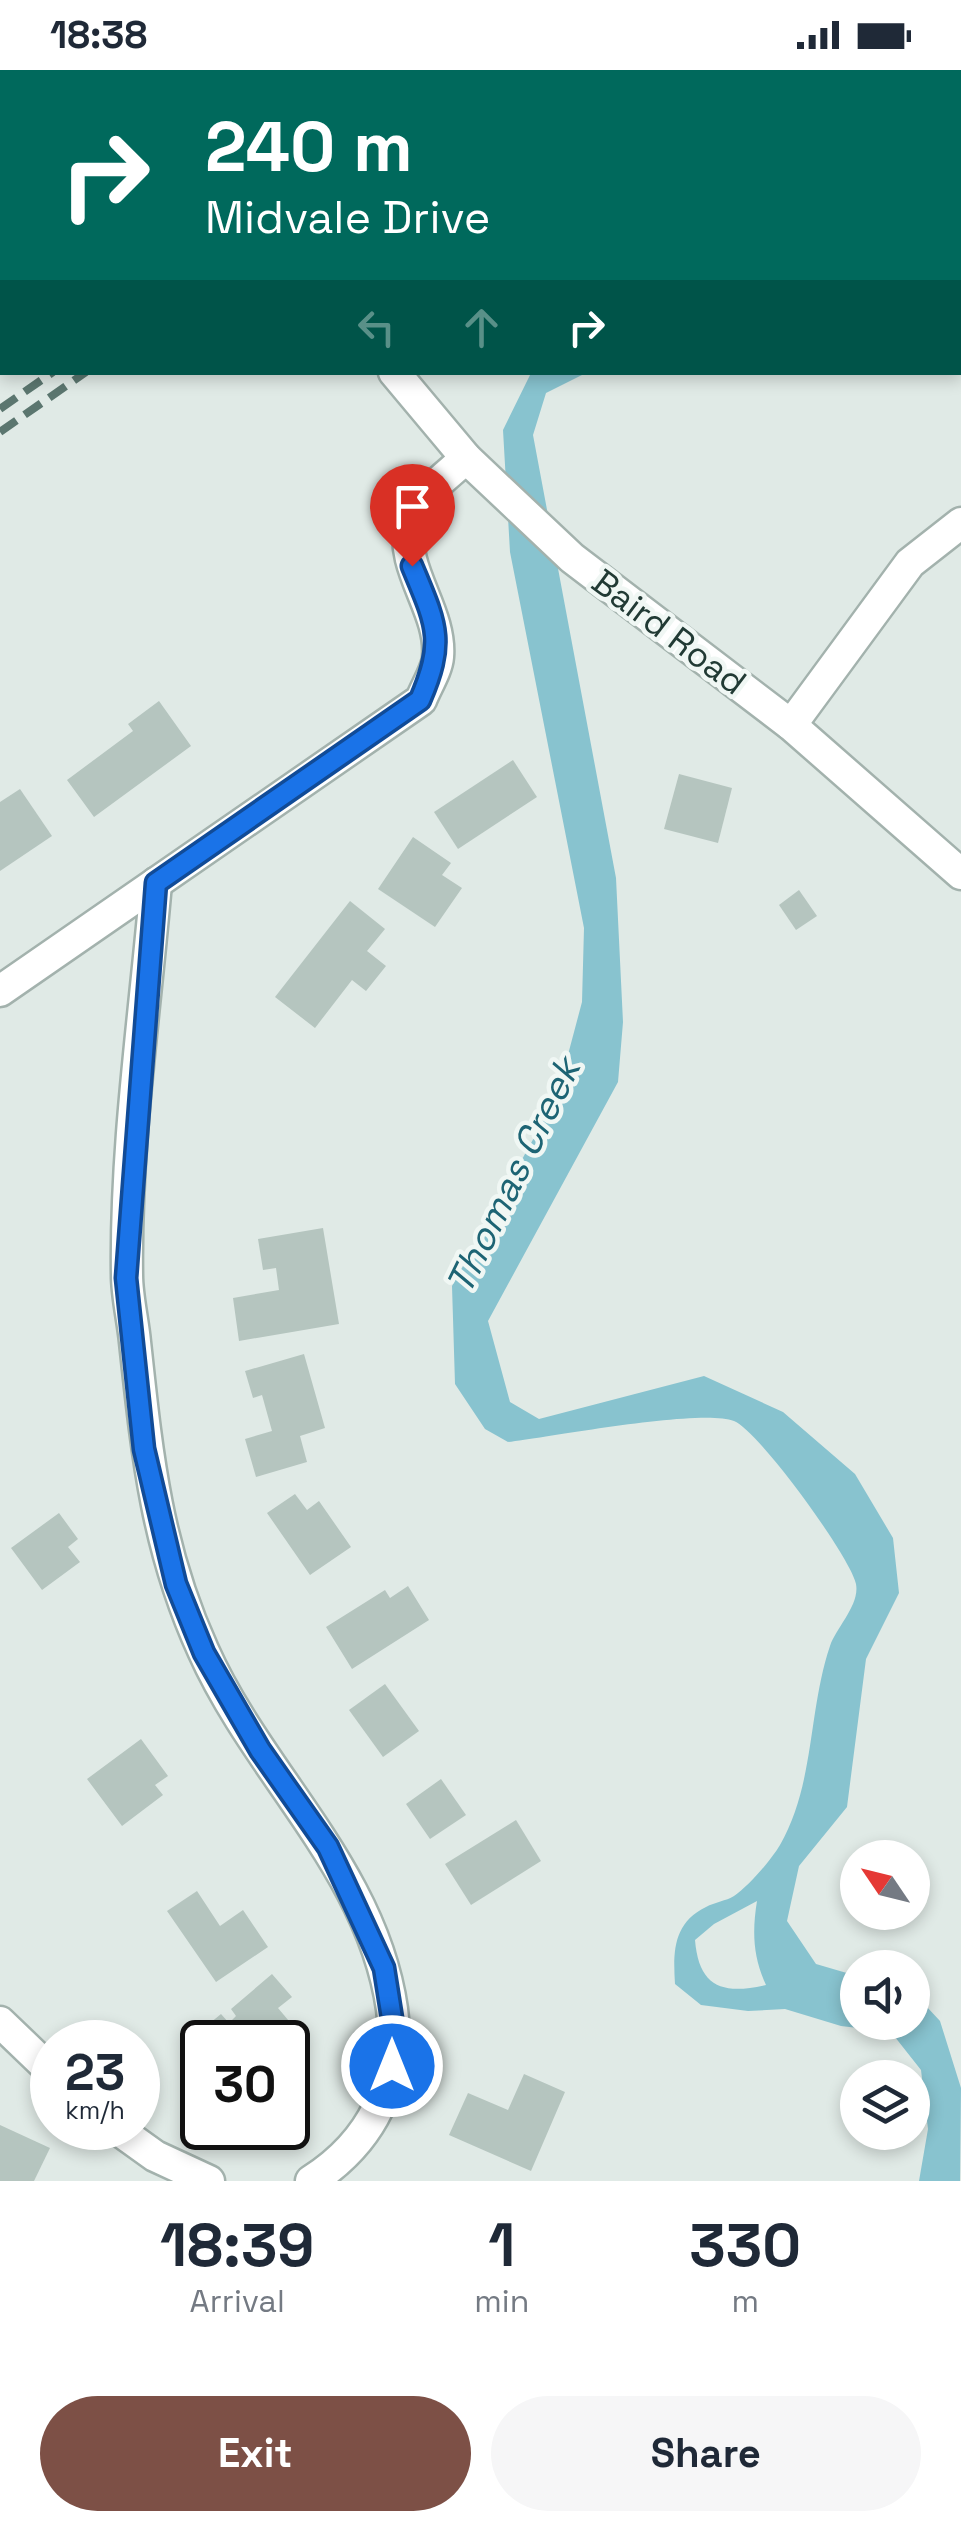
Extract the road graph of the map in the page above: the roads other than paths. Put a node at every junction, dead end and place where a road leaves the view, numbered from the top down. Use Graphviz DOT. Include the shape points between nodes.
graph roads {
  1 [pos="408,377"];
  2 [pos="471,463"];
  3 [pos="961,522"];
  4 [pos="791,724"];
  5 [pos="961,874"];
  6 [pos="156,883"];
  7 [pos="0,991"];
  8 [pos="0,2022"];
  9 [pos="30,2051"];
  10 [pos="147,2150"];
  11 [pos="209,2181"];
  12 [pos="311,2181"];
  1 -- 2 [label="street, Baird Road"];
  2 -- 4 [label="street, Baird Road" via="572,558"];
  2 -- 6 [label="street" via="425,497 410,522 412,566 433,616 438,658 420,700"];
  3 -- 4 [label="street" via="910,563"];
  4 -- 5 [label="street, Baird Road"];
  6 -- 7 [label="street"];
  6 -- 12 [label="street" via="126,1278 144,1449 176,1584 204,1653 340,1870 384,1968 393,2021 392,2066 374,2119 355,2146"];
  8 -- 9 [label="street"];
  10 -- 11 [label="street"];
}
